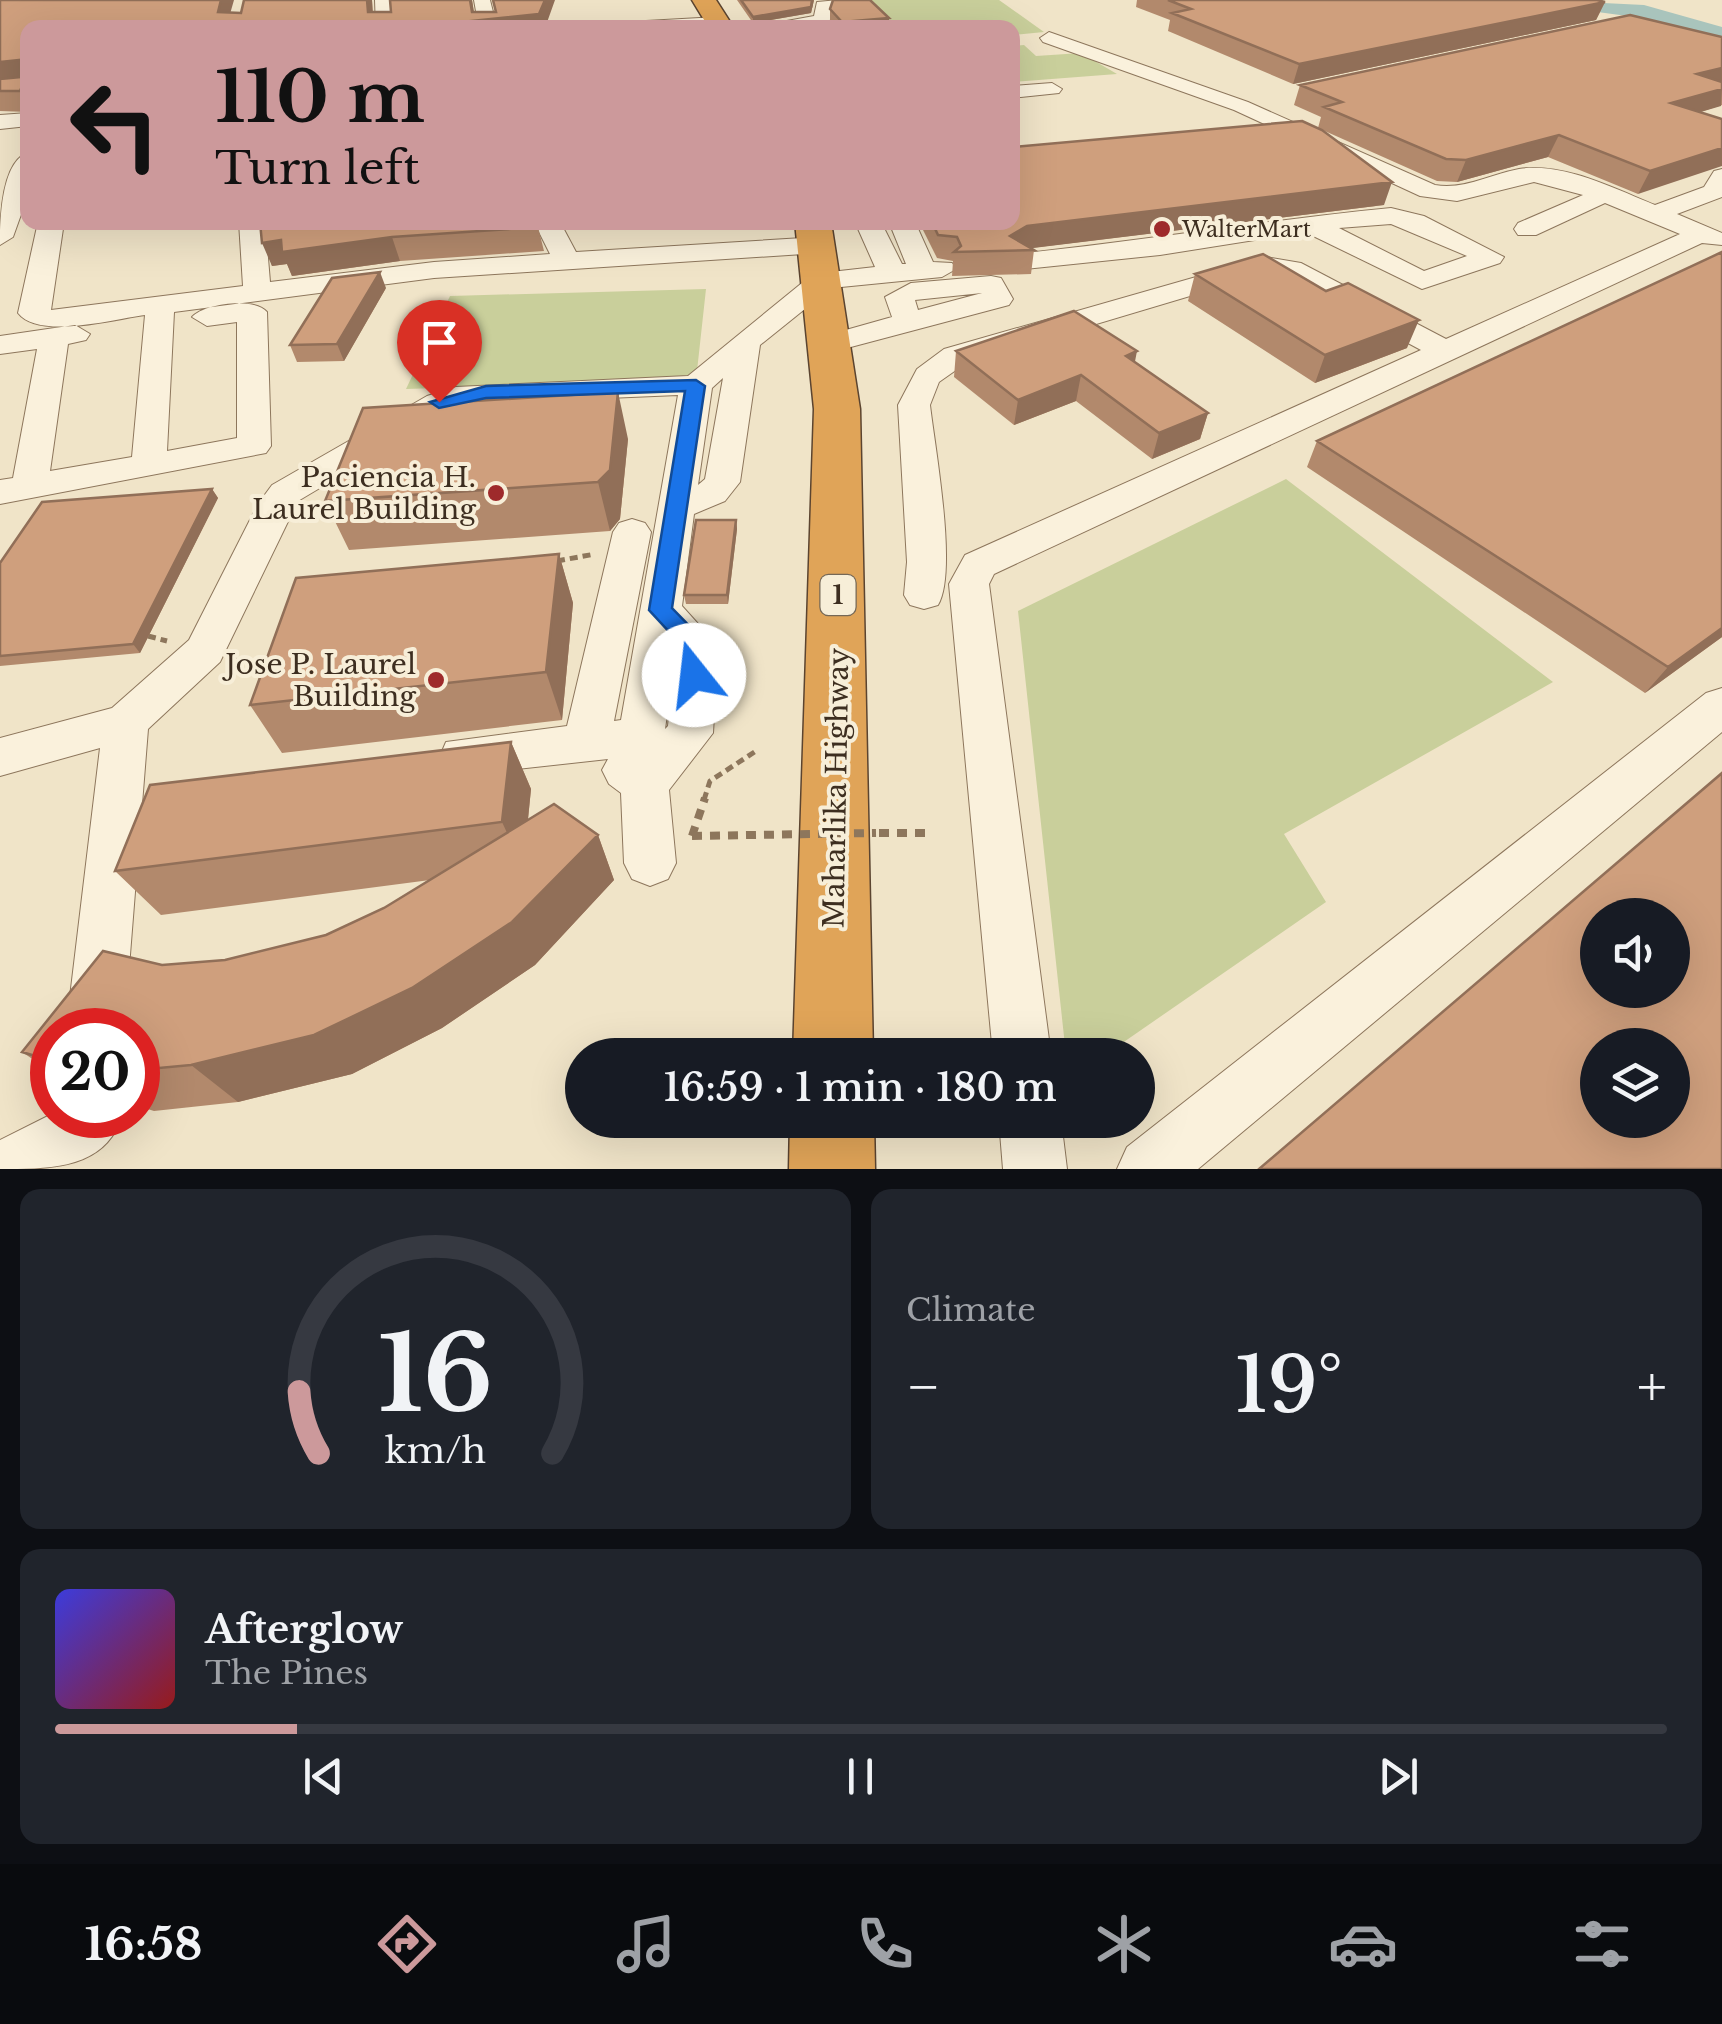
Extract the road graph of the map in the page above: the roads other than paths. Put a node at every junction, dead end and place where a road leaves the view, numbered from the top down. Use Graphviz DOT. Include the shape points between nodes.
graph roads {
  1 [pos="835,4"];
  2 [pos="715,10"];
  3 [pos="657,20"];
  4 [pos="823,20"];
  5 [pos="1050,38"];
  6 [pos="1052,89"];
  7 [pos="1020,91"];
  8 [pos="1279,98"];
  9 [pos="1240,106"];
  10 [pos="1722,176"];
  11 [pos="20,182"];
  12 [pos="1601,196"];
  13 [pos="1652,216"];
  14 [pos="1310,224"];
  15 [pos="1527,228"];
  16 [pos="49,230"];
  17 [pos="253,230"];
  18 [pos="551,230"];
  19 [pos="871,230"];
  20 [pos="907,230"];
  21 [pos="0,237"];
  22 [pos="1712,238"];
  23 [pos="42,255"];
  24 [pos="568,261"];
  25 [pos="0,262"];
  26 [pos="1025,262"];
  27 [pos="822,278"];
  28 [pos="894,283"];
  29 [pos="257,290"];
  30 [pos="158,314"];
  31 [pos="908,322"];
  32 [pos="54,337"];
  33 [pos="746,342"];
  34 [pos="0,345"];
  35 [pos="1449,352"];
  36 [pos="696,386"];
  37 [pos="149,466"];
  38 [pos="15,489"];
  39 [pos="676,508"];
  40 [pos="630,542"];
  41 [pos="924,595"];
  42 [pos="660,610"];
  43 [pos="1722,706"];
  44 [pos="126,722"];
  45 [pos="587,740"];
  46 [pos="0,756"];
  47 [pos="413,762"];
  48 [pos="644,784"];
  49 [pos="650,863"];
  50 [pos="97,1008"];
  51 [pos="833,1038"];
  52 [pos="1020,1038"];
  53 [pos="84,1138"];
  54 [pos="832,1138"];
  55 [pos="1032,1138"];
  56 [pos="9,1169"];
  57 [pos="832,1169"];
  58 [pos="1035,1169"];
  59 [pos="1149,1169"];
  1 -- 4 [label="street" via="823,6"];
  2 -- 3 [label="street"];
  5 -- 9 [label="street"];
  6 -- 7 [label="street"];
  8 -- 9 [label="street"];
  9 -- 12 [label="street" via="1440,194 1466,195 1535,175"];
  10 -- 13 [label="street" via="1713,192"];
  11 -- 21 [label="street"];
  12 -- 13 [label="street"];
  12 -- 15 [label="street"];
  13 -- 22 [label="street"];
  14 -- 14 [label="street" via="1422,281 1490,257 1391,216"];
  14 -- 26 [label="street"];
  16 -- 23 [label="street"];
  17 -- 29 [label="street"];
  18 -- 24 [label="street"];
  19 -- 28 [label="street"];
  20 -- 28 [label="street" via="933,270"];
  22 -- 35 [label="street"];
  23 -- 25 [label="street"];
  23 -- 30 [label="street" via="36,318"];
  24 -- 27 [label="street"];
  24 -- 29 [label="street"];
  27 -- 28 [label="street"];
  27 -- 31 [label="street"];
  27 -- 33 [label="street"];
  27 -- 51 [label="highway, Maharlika Highway / 1" via="836,409"];
  28 -- 31 [label="street"];
  28 -- 31 [label="street" via="990,284 999,298"];
  29 -- 30 [label="street"];
  30 -- 32 [label="street"];
  30 -- 37 [label="street"];
  30 -- 37 [label="street" via="252,312 254,446"];
  32 -- 34 [label="street"];
  32 -- 38 [label="street"];
  33 -- 36 [label="street"];
  33 -- 39 [label="street" via="722,482 712,494"];
  35 -- 41 [label="street" via="1291,269 1266,266 955,356 936,366 914,405"];
  35 -- 52 [label="street" via="980,565 969,584"];
  36 -- 39 [label="street"];
  36 -- 44 [label="street" via="467,394 439,402 306,478 276,504 205,651"];
  37 -- 38 [label="street"];
  39 -- 42 [label="street"];
  40 -- 45 [label="street"];
  42 -- 45 [label="street" via="641,737"];
  42 -- 48 [label="street" via="697,646 690,733"];
  43 -- 59 [label="street"];
  44 -- 46 [label="street"];
  44 -- 50 [label="street"];
  45 -- 47 [label="street"];
  45 -- 48 [label="street"];
  48 -- 49 [label="street"];
  53 -- 56 [label="street"];
  54 -- 57 [label="highway"];
  55 -- 58 [label="street"];
}
